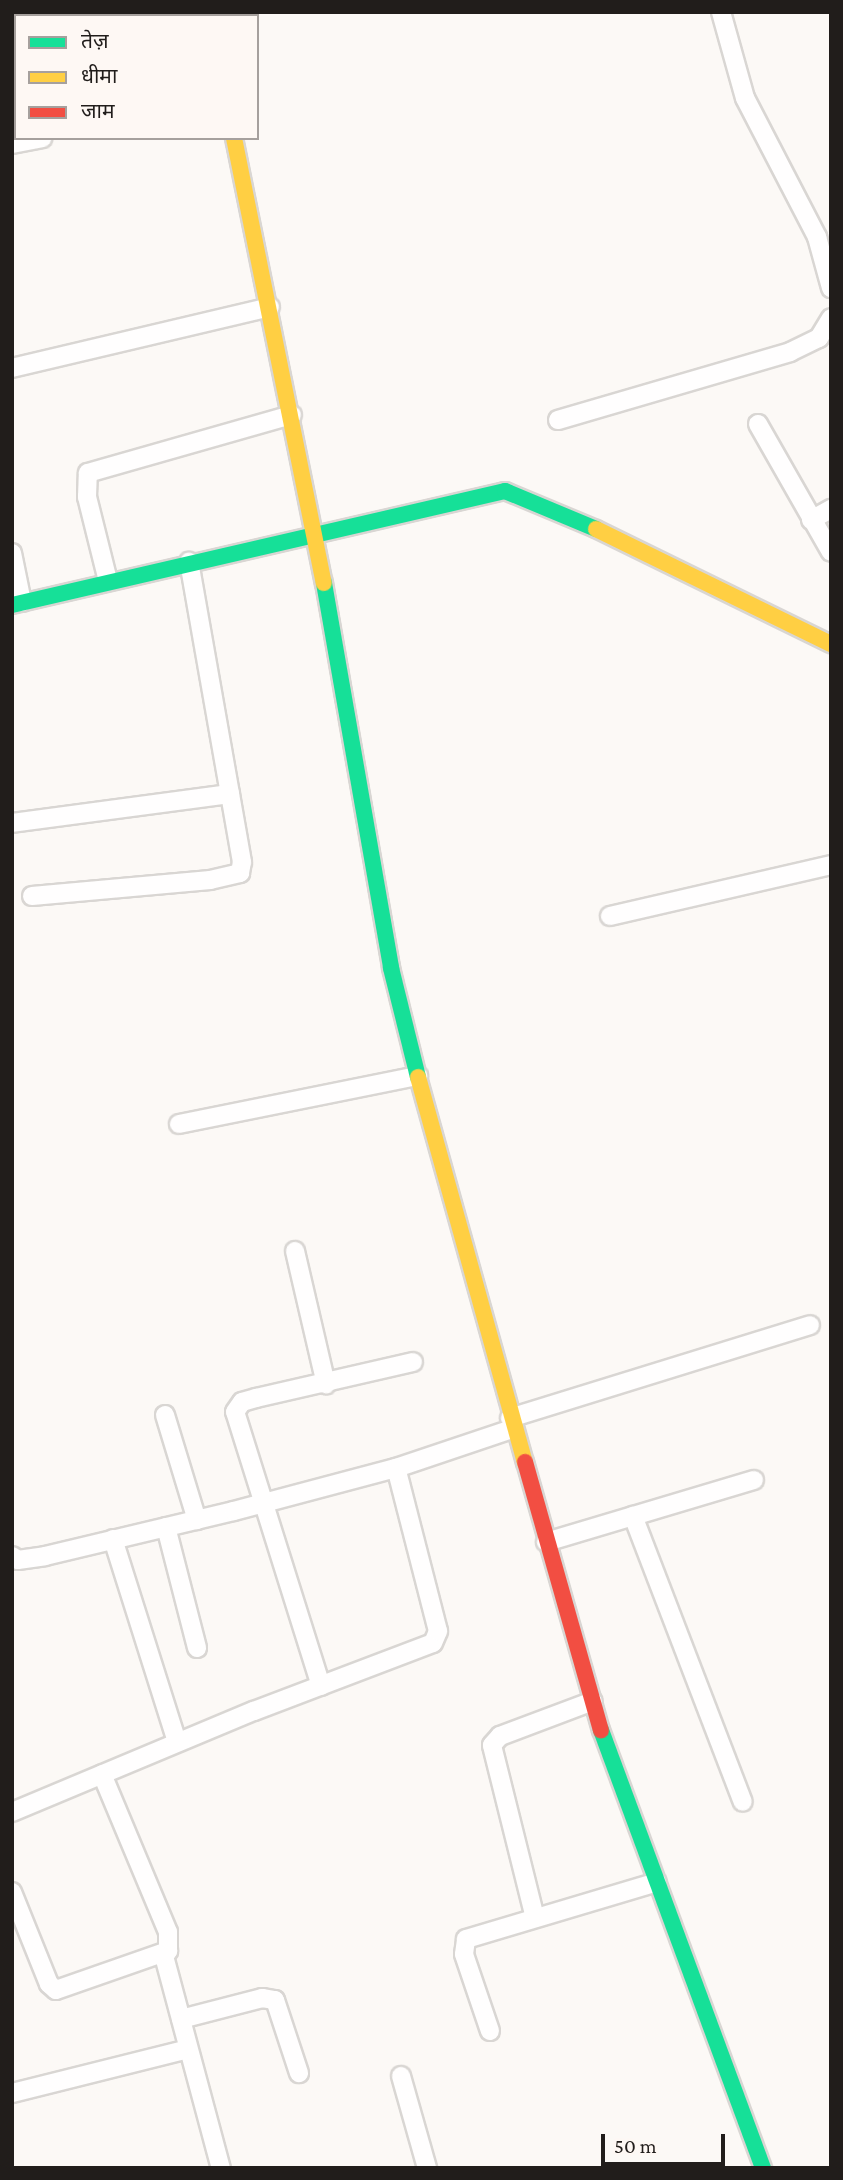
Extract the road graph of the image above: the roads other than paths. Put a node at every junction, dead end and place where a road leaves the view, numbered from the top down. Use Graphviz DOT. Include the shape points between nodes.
graph roads {
  1 [pos="721,12"];
  2 [pos="32,140"];
  3 [pos="234,140"];
  4 [pos="12,144"];
  5 [pos="831,288"];
  6 [pos="270,307"];
  7 [pos="831,318"];
  8 [pos="12,368"];
  9 [pos="292,415"];
  10 [pos="558,420"];
  11 [pos="758,424"];
  12 [pos="831,509"];
  13 [pos="811,520"];
  14 [pos="314,531"];
  15 [pos="831,552"];
  16 [pos="12,553"];
  17 [pos="188,562"];
  18 [pos="107,582"];
  19 [pos="17,603"];
  20 [pos="831,644"];
  21 [pos="230,794"];
  22 [pos="12,823"];
  23 [pos="831,865"];
  24 [pos="32,896"];
  25 [pos="610,916"];
  26 [pos="418,1076"];
  27 [pos="179,1124"];
  28 [pos="295,1251"];
  29 [pos="810,1325"];
  30 [pos="413,1362"];
  31 [pos="326,1384"];
  32 [pos="165,1415"];
  33 [pos="511,1423"];
  34 [pos="397,1468"];
  35 [pos="754,1480"];
  36 [pos="265,1503"];
  37 [pos="634,1516"];
  38 [pos="197,1520"];
  39 [pos="166,1527"];
  40 [pos="113,1539"];
  41 [pos="546,1542"];
  42 [pos="12,1556"];
  43 [pos="197,1648"];
  44 [pos="321,1686"];
  45 [pos="593,1702"];
  46 [pos="177,1742"];
  47 [pos="102,1773"];
  48 [pos="743,1802"];
  49 [pos="12,1812"];
  50 [pos="657,1882"];
  51 [pos="12,1892"];
  52 [pos="535,1918"];
  53 [pos="164,1956"];
  54 [pos="180,2019"];
  55 [pos="490,2031"];
  56 [pos="188,2049"];
  57 [pos="299,2073"];
  58 [pos="401,2076"];
  59 [pos="12,2093"];
  60 [pos="221,2168"];
  61 [pos="427,2168"];
  62 [pos="763,2168"];
  1 -- 5 [label="street" via="745,98 817,237"];
  2 -- 4 [label="street"];
  3 -- 6 [label="main road"];
  6 -- 8 [label="street"];
  6 -- 9 [label="main road"];
  7 -- 10 [label="street" via="819,338 790,352"];
  9 -- 14 [label="main road"];
  9 -- 18 [label="street" via="88,473 88,497"];
  11 -- 13 [label="street"];
  12 -- 13 [label="street"];
  13 -- 15 [label="street"];
  14 -- 17 [label="main road"];
  14 -- 20 [label="main road" via="485,493 519,494"];
  14 -- 26 [label="main road" via="373,873"];
  16 -- 19 [label="street"];
  17 -- 18 [label="main road"];
  17 -- 21 [label="street"];
  18 -- 19 [label="main road"];
  21 -- 22 [label="street"];
  21 -- 24 [label="street" via="242,862 234,877"];
  23 -- 25 [label="street"];
  26 -- 27 [label="street"];
  26 -- 33 [label="main road"];
  28 -- 31 [label="street"];
  29 -- 33 [label="street"];
  30 -- 31 [label="street"];
  31 -- 36 [label="street" via="237,1406 236,1417"];
  32 -- 38 [label="street"];
  33 -- 34 [label="street"];
  33 -- 41 [label="main road"];
  34 -- 36 [label="street"];
  34 -- 44 [label="street" via="437,1637 428,1646"];
  35 -- 37 [label="street"];
  36 -- 38 [label="street"];
  36 -- 44 [label="street"];
  37 -- 41 [label="street"];
  37 -- 48 [label="street"];
  38 -- 39 [label="street"];
  39 -- 40 [label="street"];
  39 -- 43 [label="street"];
  40 -- 42 [label="street" via="27,1560"];
  40 -- 46 [label="street"];
  41 -- 45 [label="main road"];
  44 -- 46 [label="street"];
  45 -- 50 [label="main road"];
  45 -- 52 [label="street" via="500,1736 492,1745"];
  46 -- 47 [label="street"];
  47 -- 49 [label="street"];
  47 -- 53 [label="street" via="169,1932 171,1946"];
  50 -- 52 [label="street"];
  50 -- 62 [label="main road"];
  51 -- 53 [label="street" via="51,1989 66,1990"];
  52 -- 55 [label="street" via="464,1943"];
  53 -- 54 [label="street"];
  54 -- 56 [label="street"];
  54 -- 57 [label="street" via="262,1998 275,2000"];
  56 -- 59 [label="street"];
  56 -- 60 [label="street"];
  58 -- 61 [label="street"];
}
